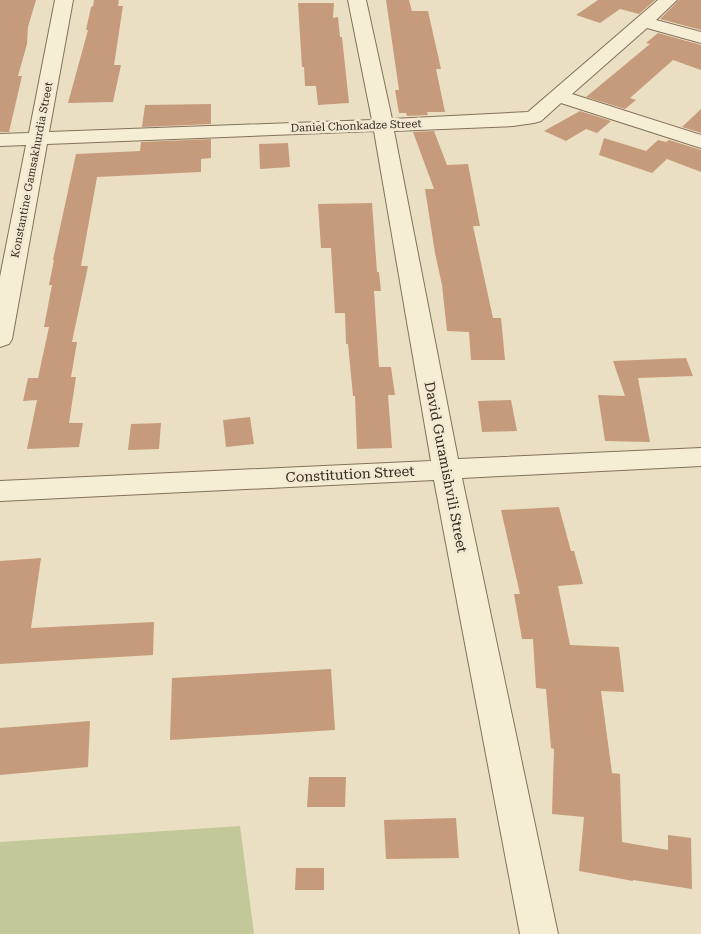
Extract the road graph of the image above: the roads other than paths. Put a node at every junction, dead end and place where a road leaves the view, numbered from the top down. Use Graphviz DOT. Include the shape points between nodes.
graph roads {
  1 [pos="64,0"];
  2 [pos="357,0"];
  3 [pos="668,0"];
  4 [pos="645,22"];
  5 [pos="701,38"];
  6 [pos="559,96"];
  7 [pos="383,125"];
  8 [pos="38,138"];
  9 [pos="0,140"];
  10 [pos="701,142"];
  11 [pos="0,339"];
  12 [pos="701,457"];
  13 [pos="446,469"];
  14 [pos="0,491"];
  15 [pos="540,933"];
  1 -- 8 [label="street, Konstantine Gamsakhurdia Street"];
  2 -- 7 [label="street, David Guramishvili Street"];
  3 -- 4 [label="street, Daniel Chonkadze Street"];
  4 -- 5 [label="street"];
  4 -- 6 [label="street, Daniel Chonkadze Street"];
  6 -- 7 [label="street, Daniel Chonkadze Street" via="534,117"];
  6 -- 10 [label="street"];
  7 -- 8 [label="street, Daniel Chonkadze Street"];
  7 -- 13 [label="street, David Guramishvili Street"];
  8 -- 9 [label="street, Daniel Chonkadze Street"];
  8 -- 11 [label="street, Konstantine Gamsakhurdia Street"];
  12 -- 13 [label="street, Constitution Street"];
  13 -- 14 [label="street, Constitution Street"];
  13 -- 15 [label="street, David Guramishvili Street"];
}
